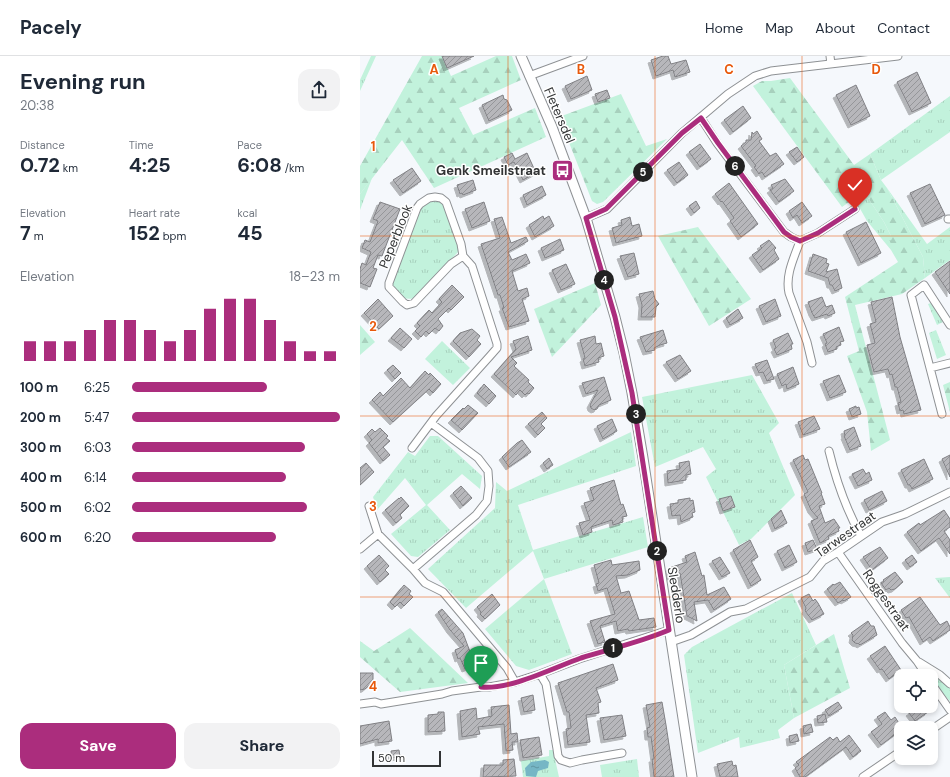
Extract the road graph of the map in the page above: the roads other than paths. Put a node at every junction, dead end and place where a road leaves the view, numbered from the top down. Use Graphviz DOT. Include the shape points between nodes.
graph roads {
  1 [pos="521,56"];
  2 [pos="583,56"];
  3 [pos="830,56"];
  4 [pos="898,56"];
  5 [pos="831,64"];
  6 [pos="529,76"];
  7 [pos="701,118"];
  8 [pos="855,209"];
  9 [pos="586,218"];
  10 [pos="800,241"];
  11 [pos="463,256"];
  12 [pos="950,326"];
  13 [pos="812,363"];
  14 [pos="950,363"];
  15 [pos="930,368"];
  16 [pos="632,393"];
  17 [pos="942,414"];
  18 [pos="431,423"];
  19 [pos="412,448"];
  20 [pos="829,451"];
  21 [pos="950,492"];
  22 [pos="369,506"];
  23 [pos="378,534"];
  24 [pos="861,536"];
  25 [pos="360,549"];
  26 [pos="838,552"];
  27 [pos="413,568"];
  28 [pos="669,630"];
  29 [pos="671,642"];
  30 [pos="917,661"];
  31 [pos="922,669"];
  32 [pos="540,674"];
  33 [pos="515,682"];
  34 [pos="950,684"];
  35 [pos="938,692"];
  36 [pos="360,704"];
  37 [pos="950,710"];
  38 [pos="950,716"];
  39 [pos="938,725"];
  40 [pos="622,753"];
  41 [pos="894,756"];
  42 [pos="692,777"];
  43 [pos="863,777"];
  1 -- 6 [label="street, Fletersdel"];
  2 -- 6 [label="street"];
  3 -- 5 [label="street"];
  4 -- 5 [label="street"];
  5 -- 7 [label="street" via="771,71 755,76 728,94"];
  6 -- 9 [label="street, Fletersdel" via="552,127"];
  7 -- 9 [label="street" via="682,133 606,209"];
  7 -- 10 [label="street" via="784,232"];
  8 -- 10 [label="street" via="818,233"];
  9 -- 16 [label="street, Fletersdel" via="615,317"];
  10 -- 13 [label="street" via="787,285"];
  11 -- 11 [label="street, Peperblook" via="446,202 441,198 429,198 417,208 389,287 403,302 410,305 451,264"];
  11 -- 18 [label="street, Peperblook" via="472,266 498,344"];
  12 -- 15 [label="street" via="924,285 911,295"];
  14 -- 15 [label="street"];
  15 -- 17 [label="street"];
  16 -- 28 [label="street, Sledderlo"];
  18 -- 19 [label="street"];
  18 -- 27 [label="street" via="478,458 488,471 490,486 487,501 476,515"];
  20 -- 24 [label="street" via="835,474"];
  21 -- 24 [label="street, Tarwestraat" via="882,522"];
  22 -- 23 [label="street"];
  23 -- 25 [label="street"];
  23 -- 27 [label="street"];
  24 -- 26 [label="street, Tarwestraat"];
  26 -- 29 [label="street, Tarwestraat" via="823,561 810,577 746,609 730,612 691,635"];
  26 -- 30 [label="street, Roggestraat"];
  27 -- 33 [label="street" via="426,583 442,592"];
  28 -- 29 [label="street, Sledderlo"];
  28 -- 32 [label="street"];
  29 -- 42 [label="street, Sledderlo"];
  30 -- 31 [label="street, Roggestraat"];
  30 -- 34 [label="street, Roggestraat"];
  32 -- 33 [label="street"];
  32 -- 40 [label="street" via="546,684 558,756 561,760 570,763"];
  33 -- 36 [label="street" via="381,704"];
  35 -- 37 [label="street"];
  38 -- 39 [label="street"];
  41 -- 43 [label="street"];
}
